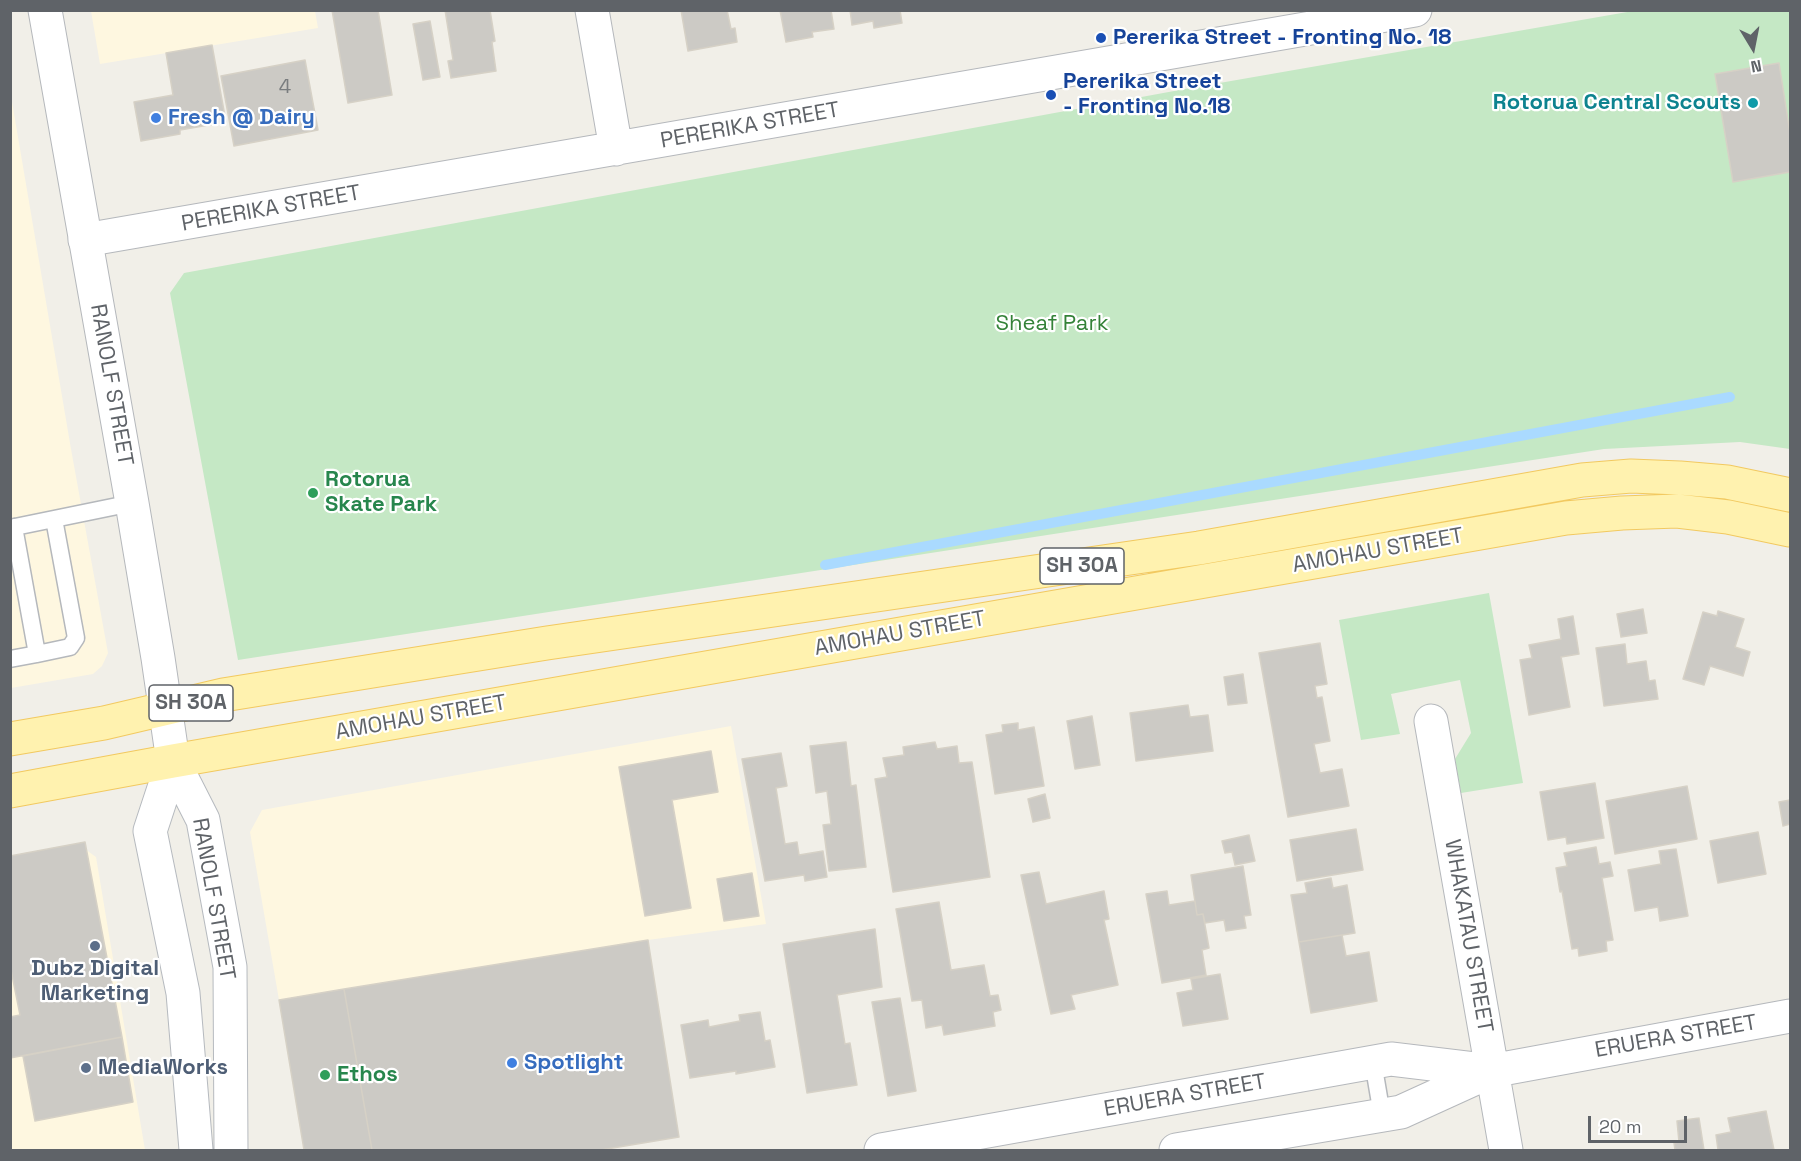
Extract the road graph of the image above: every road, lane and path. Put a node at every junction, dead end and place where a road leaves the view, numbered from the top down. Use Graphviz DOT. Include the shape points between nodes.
graph roads {
  1 [pos="45,10"];
  2 [pos="592,10"];
  3 [pos="1415,10"];
  4 [pos="616,149"];
  5 [pos="85,240"];
  6 [pos="1791,495"];
  7 [pos="132,503"];
  8 [pos="54,519"];
  9 [pos="12,527"];
  10 [pos="1791,530"];
  11 [pos="547,642"];
  12 [pos="37,654"];
  13 [pos="10,659"];
  14 [pos="556,694"];
  15 [pos="166,709"];
  16 [pos="1431,721"];
  17 [pos="10,739"];
  18 [pos="173,761"];
  19 [pos="10,791"];
  20 [pos="1791,1016"];
  21 [pos="1373,1062"];
  22 [pos="1491,1071"];
  23 [pos="1382,1115"];
  24 [pos="920,1147"];
  25 [pos="196,1150"];
  26 [pos="231,1150"];
  27 [pos="881,1150"];
  28 [pos="1176,1150"];
  29 [pos="1506,1150"];
  1 -- 5 [label="street, RANOLF STREET"];
  2 -- 4 [label="street"];
  3 -- 4 [label="street, PERERIKA STREET"];
  4 -- 5 [label="street, PERERIKA STREET"];
  5 -- 7 [label="street, RANOLF STREET"];
  6 -- 11 [label="main road, AMOHAU STREET / SH 30A" via="1727,482 1680,478 1582,480 1199,548"];
  7 -- 8 [label="lane"];
  7 -- 15 [label="street, RANOLF STREET"];
  8 -- 9 [label="lane"];
  8 -- 12 [label="lane" via="76,638 70,647"];
  9 -- 12 [label="lane"];
  10 -- 14 [label="main road, AMOHAU STREET / SH 30A" via="1677,511 1566,518"];
  11 -- 14 [label="main road"];
  11 -- 15 [label="main road, AMOHAU STREET / SH 30A" via="223,695"];
  12 -- 13 [label="lane"];
  14 -- 18 [label="main road, AMOHAU STREET / SH 30A"];
  15 -- 17 [label="main road, AMOHAU STREET / SH 30A"];
  15 -- 18 [label="street, RANOLF STREET"];
  16 -- 22 [label="street, WHAKATAU STREET"];
  18 -- 19 [label="main road, AMOHAU STREET / SH 30A"];
  18 -- 25 [label="street, RANOLF STREET" via="150,831 183,993"];
  18 -- 26 [label="street, RANOLF STREET" via="203,820 230,967"];
  20 -- 22 [label="street, ERUERA STREET"];
  21 -- 22 [label="street, ERUERA STREET" via="1392,1059"];
  21 -- 23 [label="lane"];
  21 -- 24 [label="street, ERUERA STREET"];
  22 -- 23 [label="street, ERUERA STREET" via="1401,1112"];
  22 -- 29 [label="street, WHAKATAU STREET"];
  23 -- 28 [label="street, ERUERA STREET"];
  24 -- 27 [label="street, ERUERA STREET"];
}
